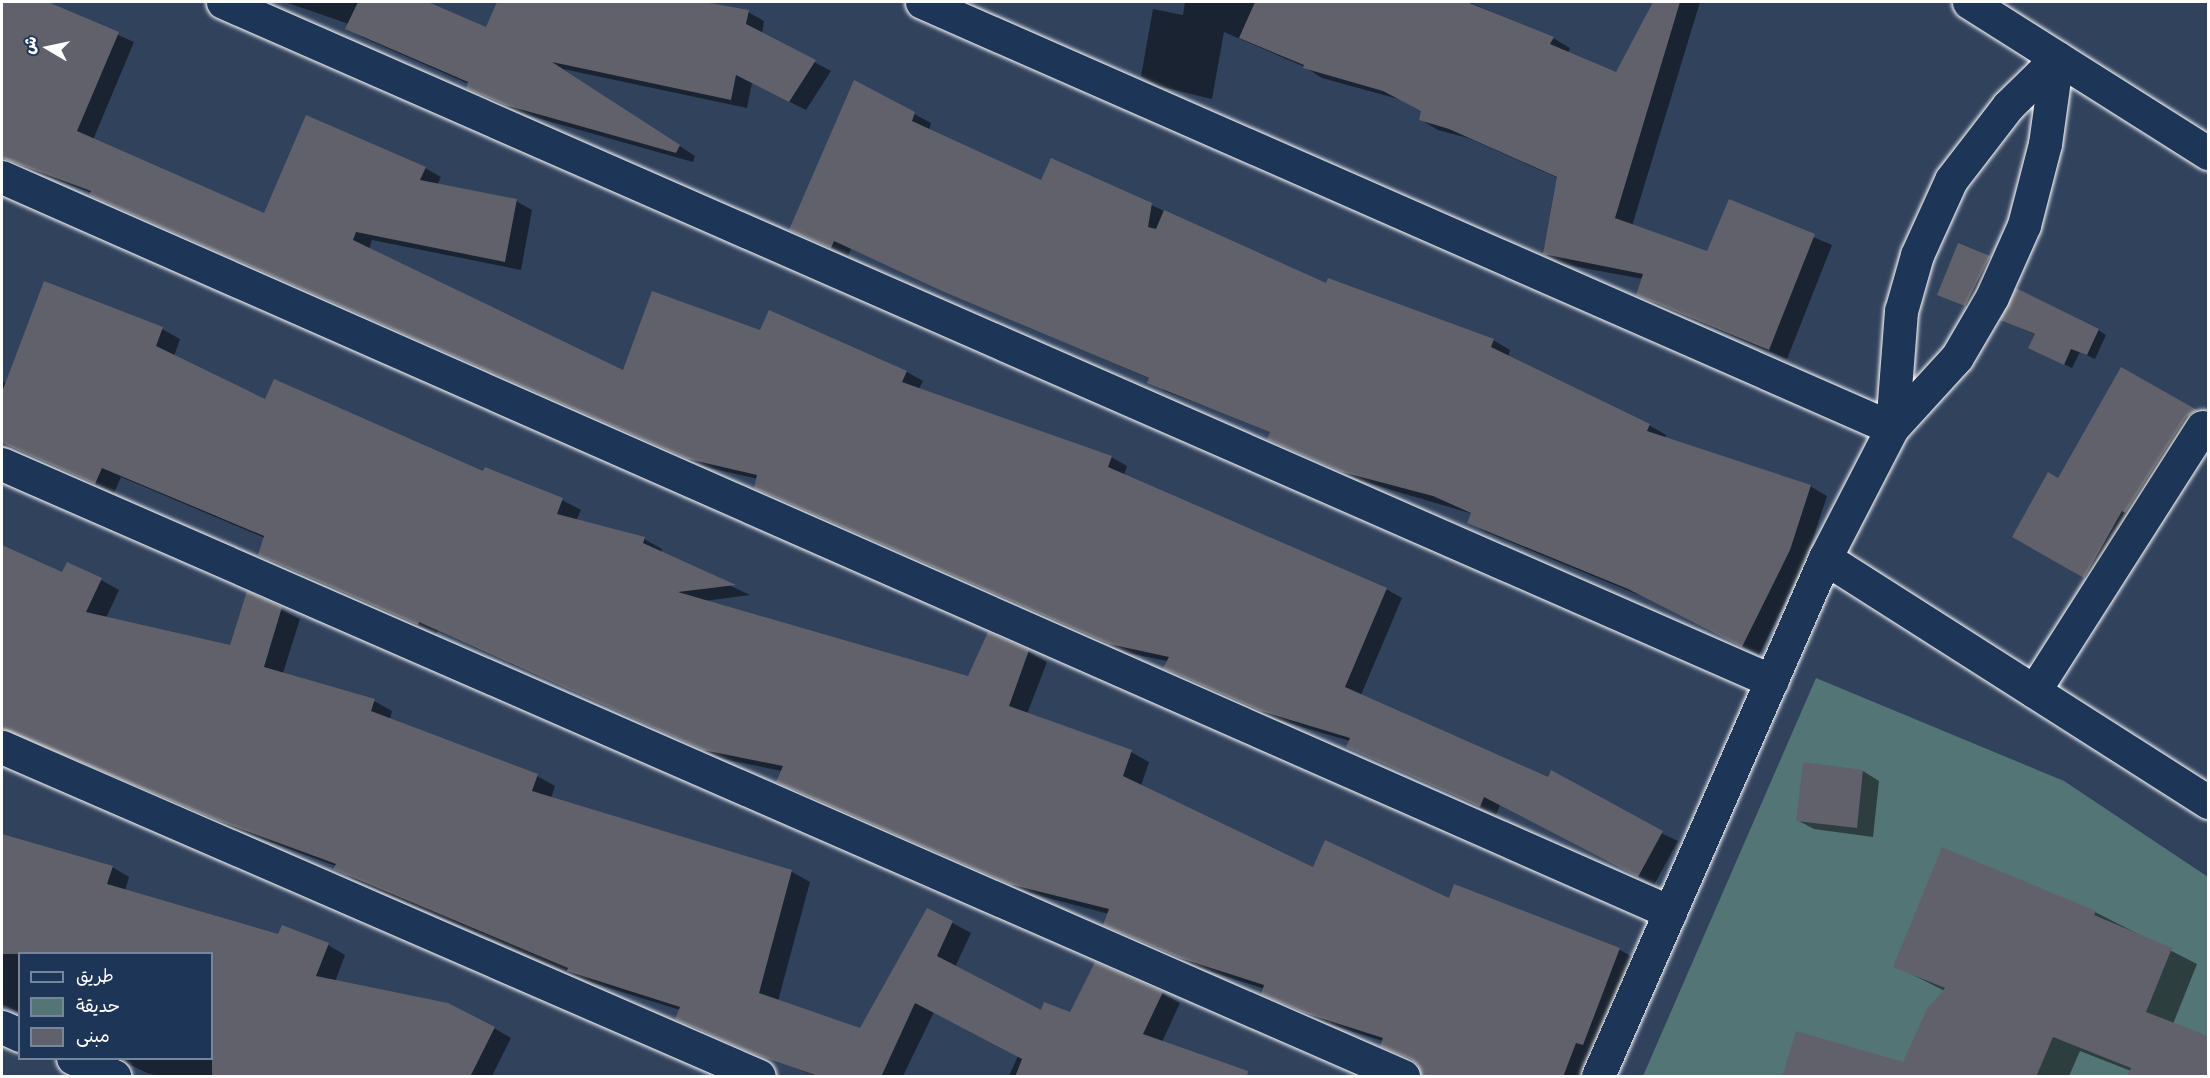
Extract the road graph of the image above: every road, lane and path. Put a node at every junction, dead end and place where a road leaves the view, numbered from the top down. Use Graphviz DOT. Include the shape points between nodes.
graph roads {
  1 [pos="223,2"];
  2 [pos="922,2"];
  3 [pos="1969,2"];
  4 [pos="2057,58"];
  5 [pos="2208,153"];
  6 [pos="2,177"];
  7 [pos="2202,427"];
  8 [pos="1892,428"];
  9 [pos="2,464"];
  10 [pos="1825,558"];
  11 [pos="1772,681"];
  12 [pos="2034,691"];
  13 [pos="2,747"];
  14 [pos="2208,802"];
  15 [pos="1670,912"];
  16 [pos="2,1027"];
  17 [pos="18,1034"];
  18 [pos="75,1060"];
  19 [pos="114,1077"];
  20 [pos="759,1077"];
  21 [pos="1403,1077"];
  22 [pos="1598,1077"];
  1 -- 11 [label="street"];
  2 -- 8 [label="street"];
  3 -- 4 [label="street"];
  4 -- 5 [label="street"];
  4 -- 8 [label="street" via="2044,144 2024,225 1992,297 1957,357"];
  4 -- 8 [label="street" via="2008,106 1951,180 1917,255 1901,311"];
  6 -- 15 [label="street"];
  7 -- 12 [label="street"];
  8 -- 10 [label="street"];
  9 -- 21 [label="street"];
  10 -- 11 [label="street"];
  10 -- 12 [label="street"];
  11 -- 15 [label="street"];
  12 -- 14 [label="street"];
  13 -- 20 [label="street"];
  15 -- 22 [label="street"];
  16 -- 17 [label="street"];
  18 -- 19 [label="street"];
}
